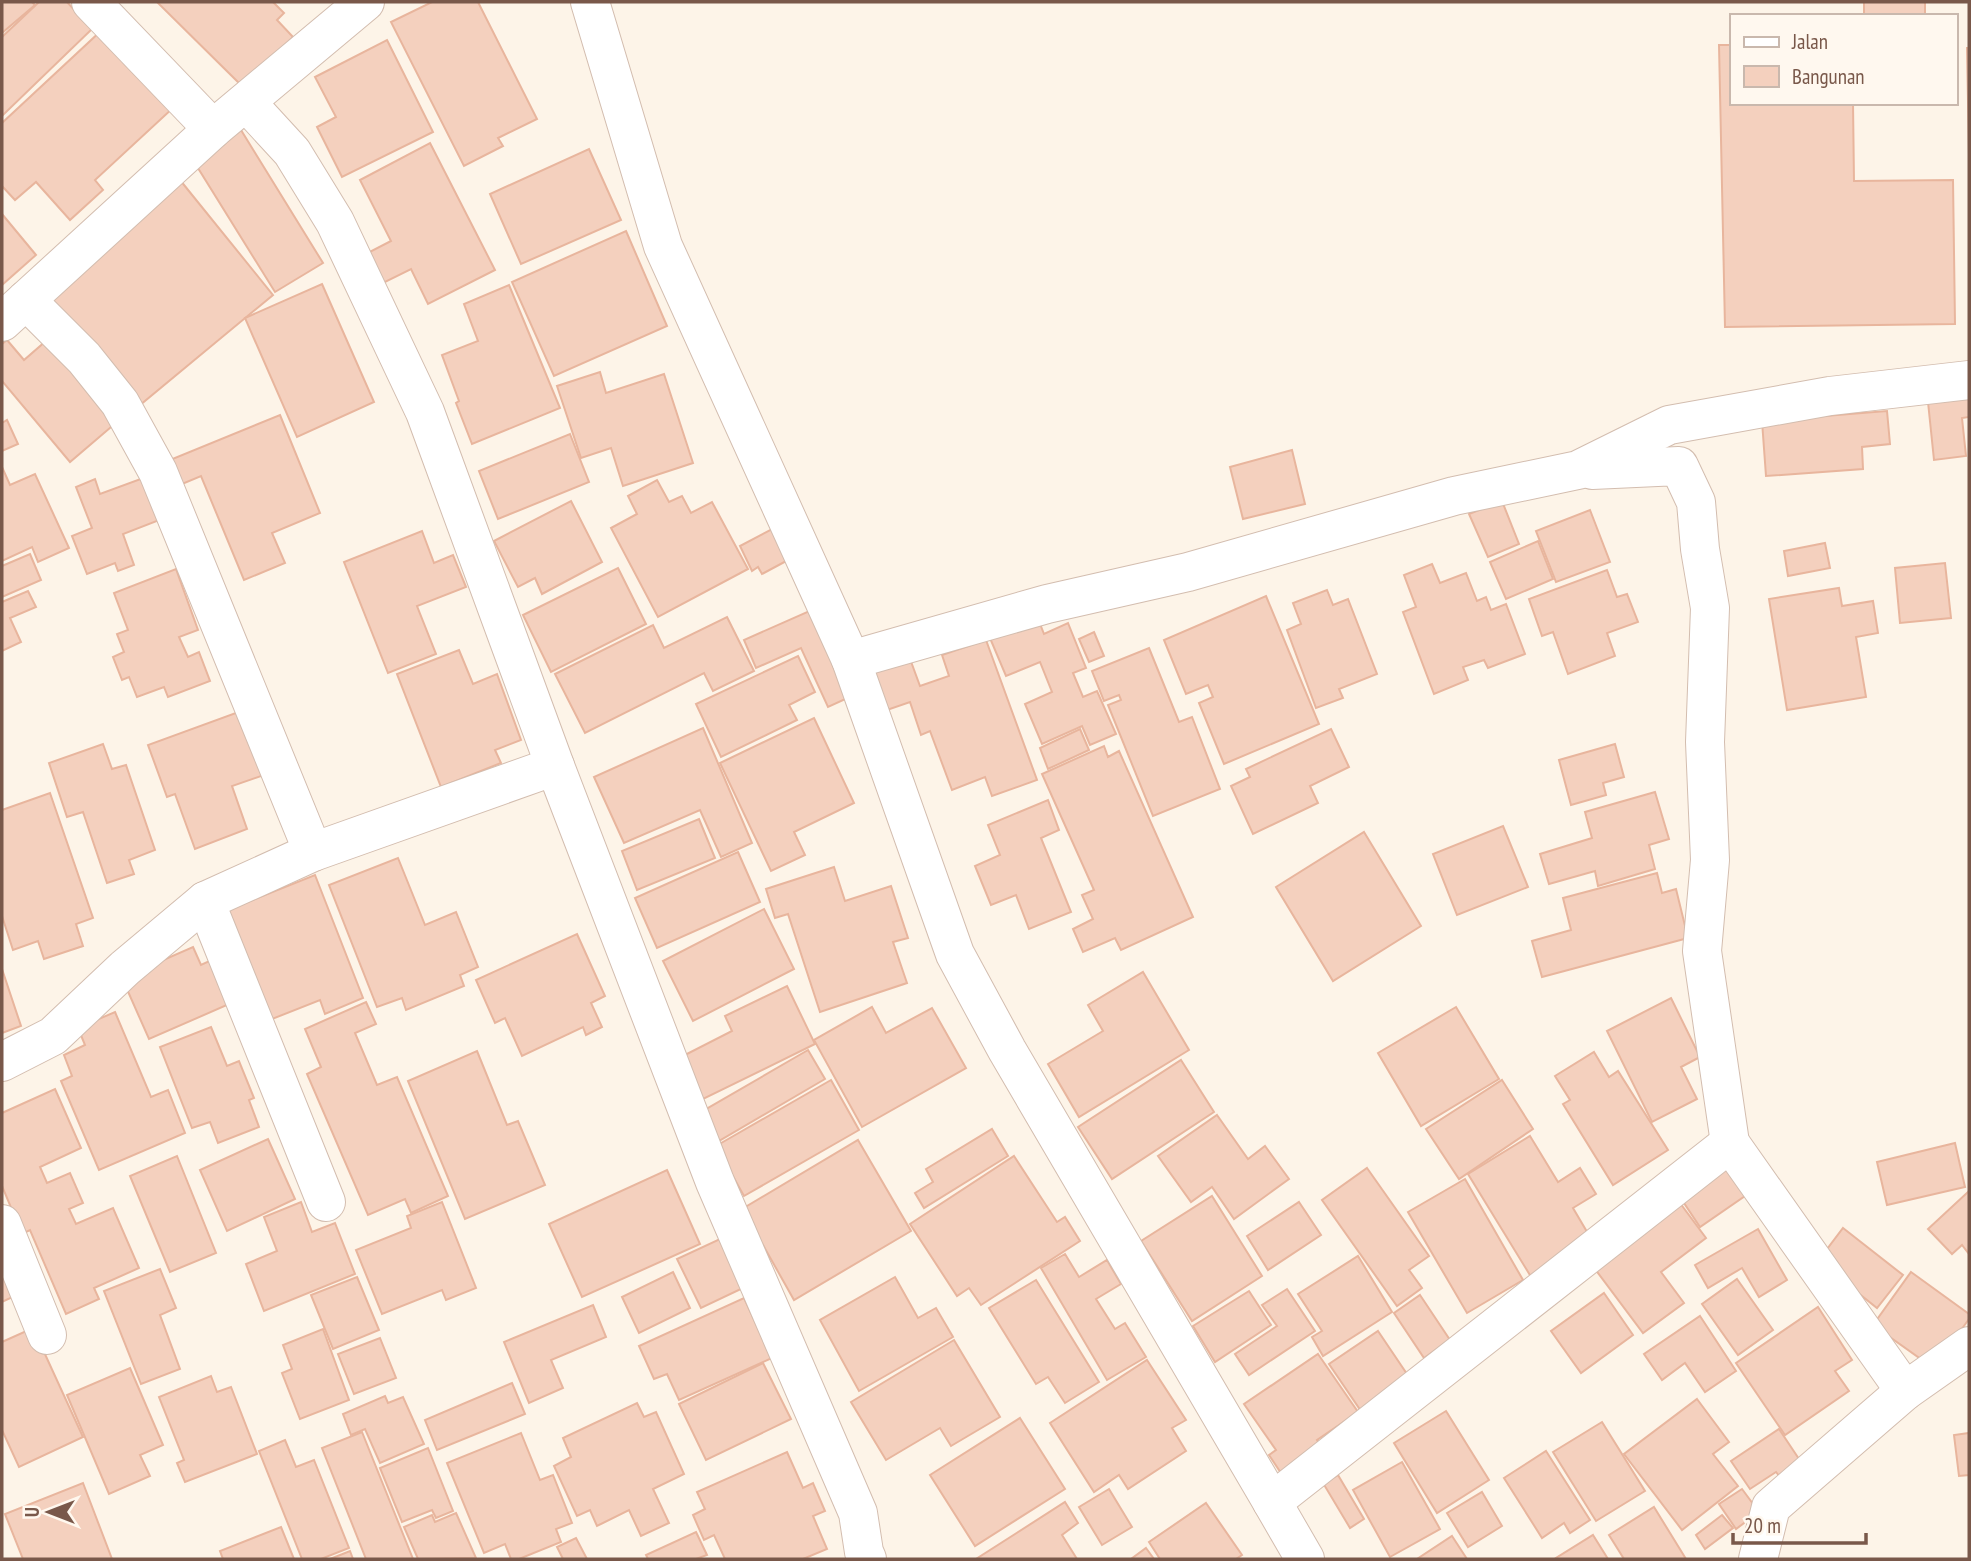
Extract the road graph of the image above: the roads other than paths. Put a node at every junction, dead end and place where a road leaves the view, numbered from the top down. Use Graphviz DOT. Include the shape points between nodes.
graph roads {
  1 [pos="91,2"];
  2 [pos="365,2"];
  3 [pos="590,2"];
  4 [pos="247,103"];
  5 [pos="214,128"];
  6 [pos="14,311"];
  7 [pos="1969,380"];
  8 [pos="1578,470"];
  9 [pos="851,660"];
  10 [pos="555,766"];
  11 [pos="313,852"];
  12 [pos="205,901"];
  13 [pos="2,1062"];
  14 [pos="1730,1143"];
  15 [pos="326,1202"];
  16 [pos="2,1224"];
  17 [pos="47,1335"];
  18 [pos="1969,1346"];
  19 [pos="1906,1391"];
  20 [pos="1272,1502"];
  21 [pos="860,1557"];
  22 [pos="1305,1559"];
  23 [pos="1758,1559"];
  1 -- 5 [label="street"];
  2 -- 4 [label="street"];
  3 -- 9 [label="street" via="663,246"];
  4 -- 5 [label="street"];
  4 -- 10 [label="street" via="292,152 334,222 425,412"];
  5 -- 6 [label="street"];
  6 -- 11 [label="street" via="84,358 120,403 158,472"];
  7 -- 8 [label="street" via="1830,396 1668,425"];
  8 -- 9 [label="street" via="1454,496 1188,572 1047,604"];
  8 -- 14 [label="street" via="1679,466 1696,502 1710,608 1705,742 1710,860 1702,951"];
  9 -- 20 [label="street" via="955,954"];
  10 -- 11 [label="street"];
  10 -- 21 [label="street" via="715,1182 858,1513"];
  11 -- 12 [label="street"];
  12 -- 13 [label="street" via="53,1035"];
  12 -- 15 [label="street"];
  14 -- 19 [label="street"];
  14 -- 20 [label="street"];
  16 -- 17 [label="street"];
  18 -- 19 [label="street"];
  19 -- 23 [label="street" via="1771,1507"];
  20 -- 22 [label="street"];
}
